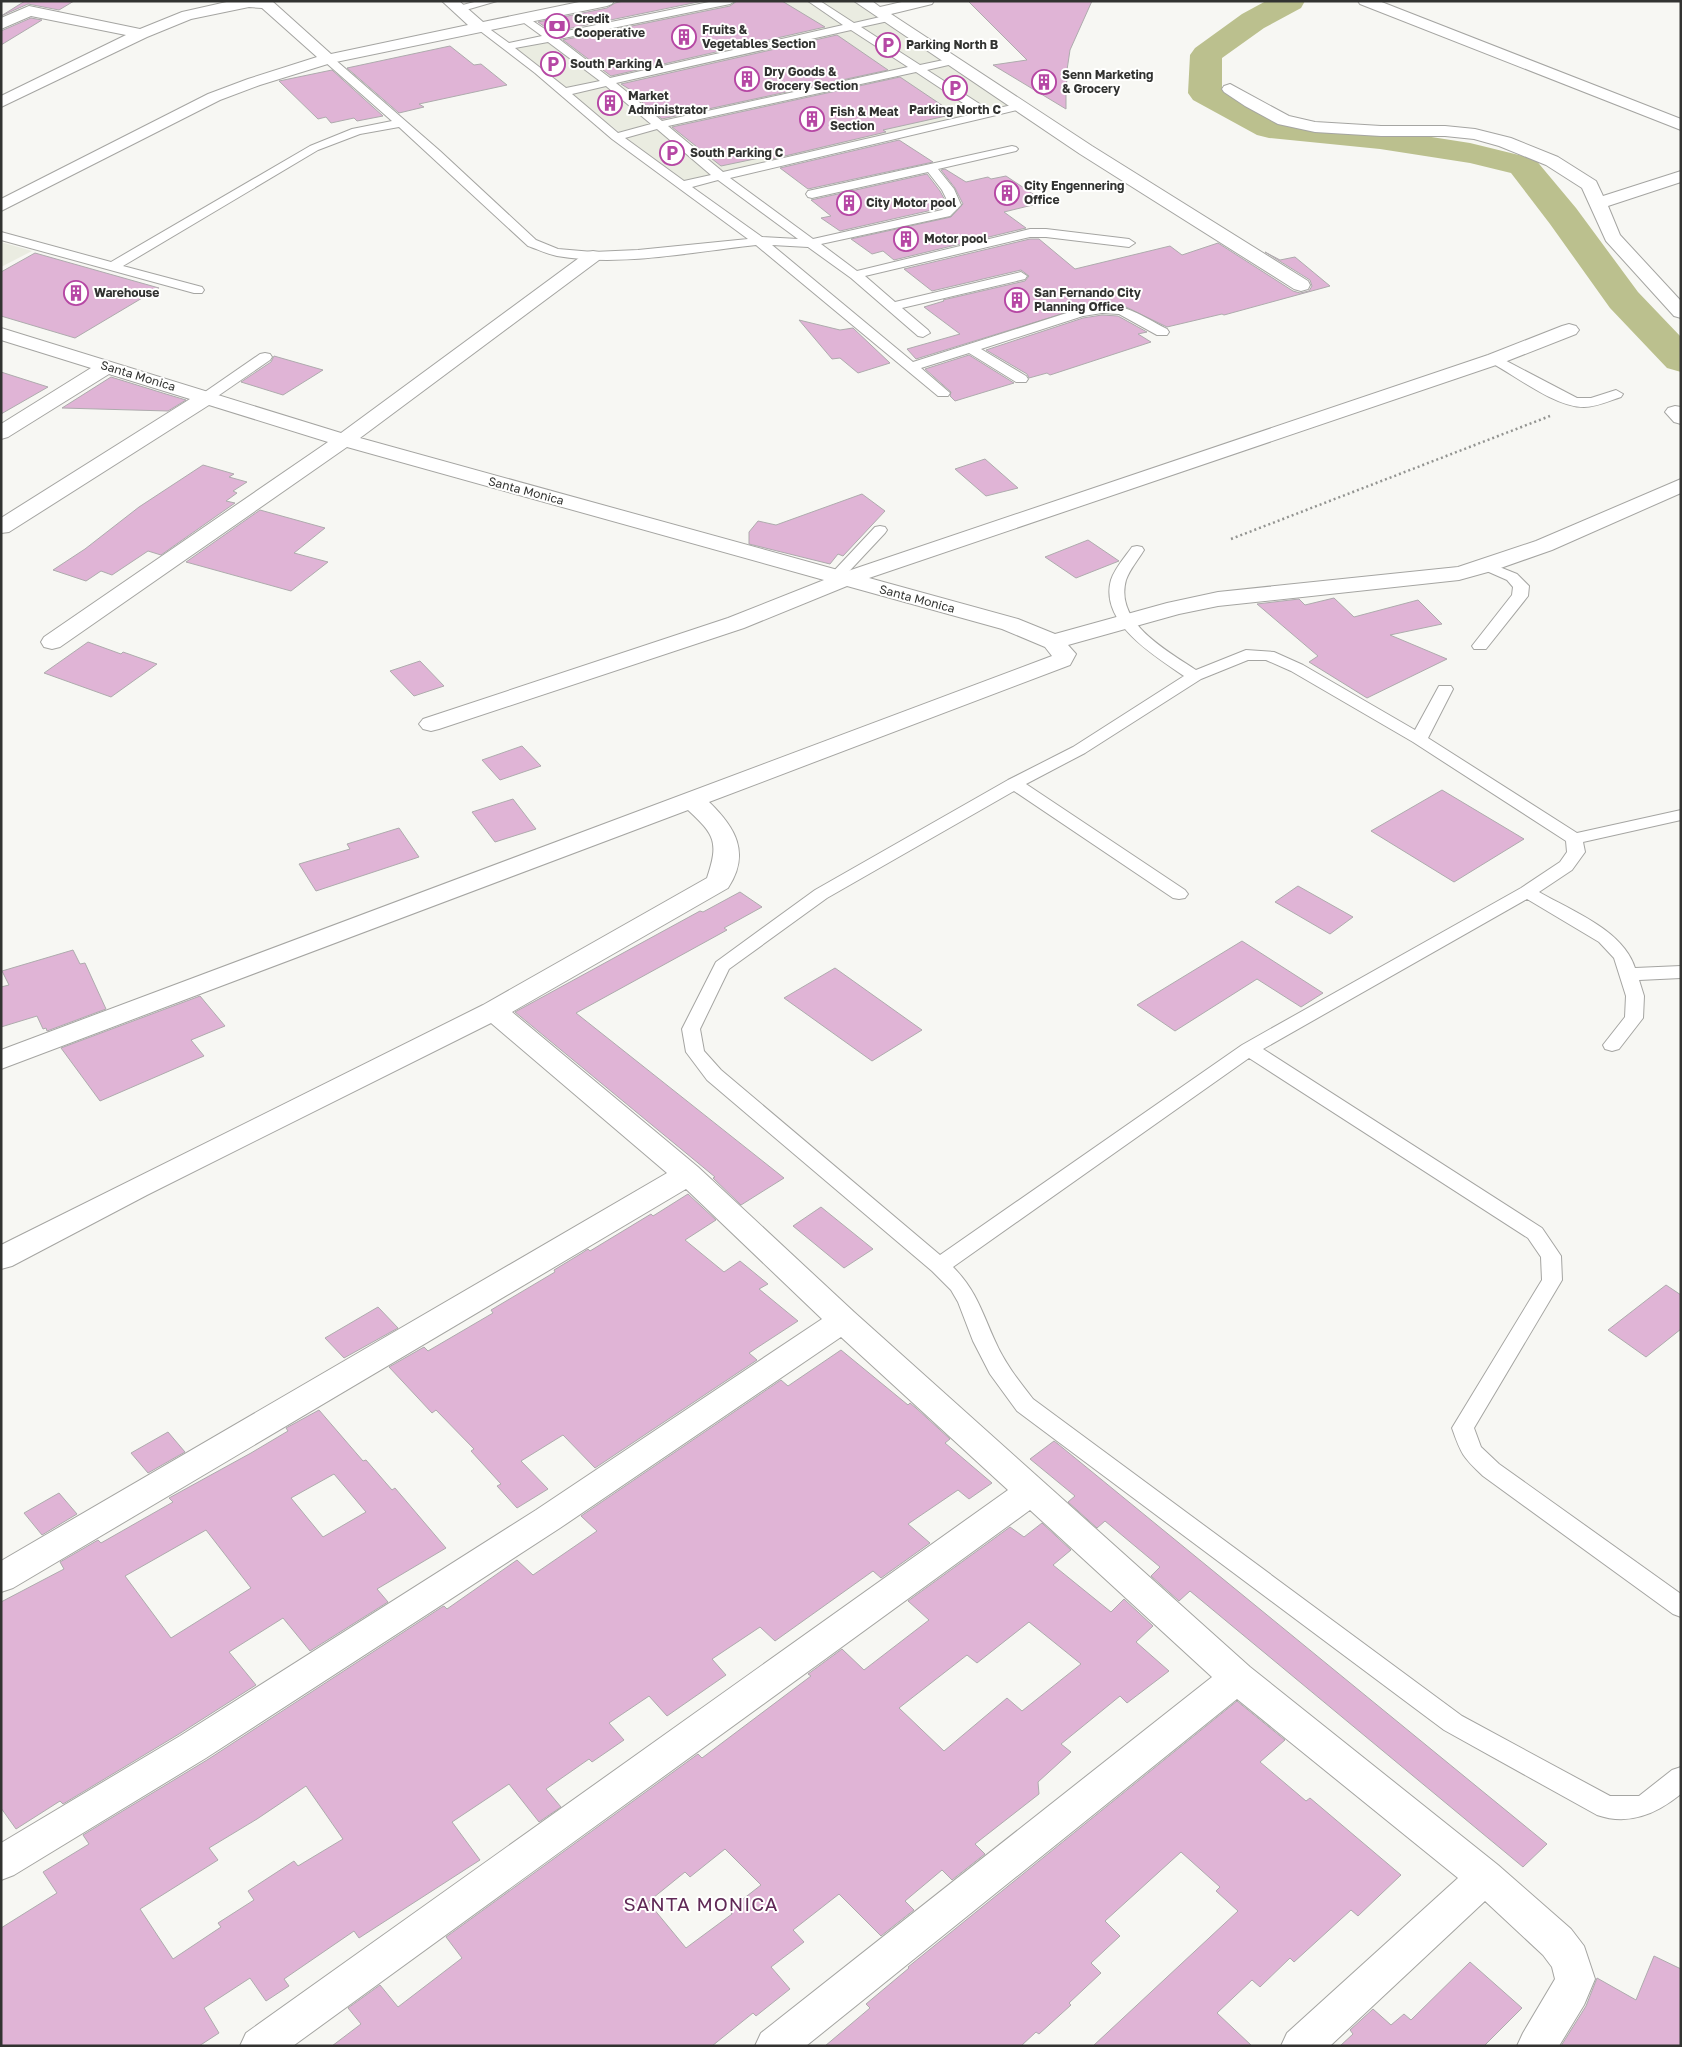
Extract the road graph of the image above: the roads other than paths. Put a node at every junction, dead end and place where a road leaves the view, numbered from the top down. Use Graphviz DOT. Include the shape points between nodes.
graph roads {
  1 [pos="492,1"];
  2 [pos="607,1"];
  3 [pos="730,1"];
  4 [pos="813,1"];
  5 [pos="861,1"];
  6 [pos="927,1"];
  7 [pos="1365,1"];
  8 [pos="454,5"];
  9 [pos="35,6"];
  10 [pos="884,15"];
  11 [pos="524,18"];
  12 [pos="1,24"];
  13 [pos="852,26"];
  14 [pos="480,27"];
  15 [pos="140,34"];
  16 [pos="549,38"];
  17 [pos="506,47"];
  18 [pos="328,59"];
  19 [pos="953,61"];
  20 [pos="920,68"];
  21 [pos="607,81"];
  22 [pos="1230,89"];
  23 [pos="564,92"];
  24 [pos="1,102"];
  25 [pos="1021,106"];
  26 [pos="988,114"];
  27 [pos="402,123"];
  28 [pos="659,125"];
  29 [pos="1681,125"];
  30 [pos="616,137"];
  31 [pos="1012,149"];
  32 [pos="930,167"];
  33 [pos="720,176"];
  34 [pos="1681,176"];
  35 [pos="682,185"];
  36 [pos="812,194"];
  37 [pos="1599,203"];
  38 [pos="1,206"];
  39 [pos="1,236"];
  40 [pos="759,241"];
  41 [pos="811,243"];
  42 [pos="1129,243"];
  43 [pos="593,256"];
  44 [pos="112,267"];
  45 [pos="855,275"];
  46 [pos="1021,276"];
  47 [pos="1301,285"];
  48 [pos="198,290"];
  49 [pos="893,306"];
  50 [pos="1681,312"];
  51 [pos="1569,330"];
  52 [pos="1162,332"];
  53 [pos="923,333"];
  54 [pos="1,334"];
  55 [pos="971,348"];
  56 [pos="265,357"];
  57 [pos="1495,359"];
  58 [pos="108,366"];
  59 [pos="913,366"];
  60 [pos="1020,379"];
  61 [pos="943,393"];
  62 [pos="1616,394"];
  63 [pos="207,397"];
  64 [pos="1,433"];
  65 [pos="344,440"];
  66 [pos="1681,485"];
  67 [pos="1,527"];
  68 [pos="880,530"];
  69 [pos="1137,550"];
  70 [pos="1487,566"];
  71 [pos="841,578"];
  72 [pos="1126,622"];
  73 [pos="52,642"];
  74 [pos="1053,642"];
  75 [pos="1480,646"];
  76 [pos="1195,676"];
  77 [pos="1445,689"];
  78 [pos="431,724"];
  79 [pos="1419,738"];
  80 [pos="1014,784"];
  81 [pos="692,801"];
  82 [pos="1681,815"];
  83 [pos="1574,839"];
  84 [pos="1527,892"];
  85 [pos="1179,894"];
  86 [pos="1681,972"];
  87 [pos="1629,974"];
  88 [pos="493,1011"];
  89 [pos="1612,1045"];
  90 [pos="1249,1049"];
  91 [pos="1,1060"];
  92 [pos="688,1174"];
  93 [pos="1,1258"];
  94 [pos="940,1266"];
  95 [pos="843,1320"];
  96 [pos="1031,1491"];
  97 [pos="1,1578"];
  98 [pos="1681,1606"];
  99 [pos="1237,1678"];
  100 [pos="1681,1778"];
  101 [pos="1,1863"];
  102 [pos="1485,1877"];
  103 [pos="260,2046"];
  104 [pos="775,2046"];
  105 [pos="1301,2046"];
  106 [pos="1538,2046"];
  1 -- 8 [label="lane"];
  2 -- 11 [label="street"];
  3 -- 16 [label="lane"];
  4 -- 13 [label="lane"];
  5 -- 10 [label="street"];
  6 -- 10 [label="street"];
  7 -- 29 [label="street"];
  8 -- 14 [label="street"];
  9 -- 12 [label="street"];
  9 -- 15 [label="street"];
  10 -- 13 [label="lane"];
  10 -- 19 [label="street"];
  11 -- 14 [label="street"];
  11 -- 16 [label="lane"];
  13 -- 20 [label="lane"];
  13 -- 21 [label="lane"];
  14 -- 17 [label="lane"];
  14 -- 18 [label="street"];
  15 -- 18 [label="street" via="187,15 259,2 266,4"];
  15 -- 24 [label="street"];
  16 -- 17 [label="lane"];
  16 -- 21 [label="lane"];
  17 -- 23 [label="lane"];
  18 -- 27 [label="lane"];
  18 -- 38 [label="street" via="214,97"];
  19 -- 20 [label="lane"];
  19 -- 25 [label="street"];
  20 -- 26 [label="lane"];
  20 -- 28 [label="lane"];
  21 -- 23 [label="lane"];
  21 -- 28 [label="lane"];
  22 -- 37 [label="street" via="1284,120 1316,127 1446,130 1505,142 1552,161 1590,185"];
  23 -- 30 [label="lane"];
  25 -- 26 [label="lane"];
  25 -- 47 [label="street"];
  26 -- 33 [label="lane"];
  27 -- 43 [label="lane" via="532,243 556,252"];
  27 -- 44 [label="lane" via="365,128 314,148"];
  28 -- 30 [label="lane"];
  28 -- 33 [label="lane"];
  30 -- 35 [label="lane"];
  31 -- 32 [label="lane"];
  32 -- 36 [label="lane"];
  32 -- 41 [label="lane" via="948,189 955,205 946,213"];
  33 -- 35 [label="lane"];
  33 -- 41 [label="lane"];
  34 -- 37 [label="street"];
  35 -- 40 [label="lane"];
  37 -- 50 [label="street" via="1612,237"];
  39 -- 44 [label="lane"];
  40 -- 41 [label="lane"];
  40 -- 43 [label="lane"];
  40 -- 59 [label="lane"];
  41 -- 45 [label="lane"];
  42 -- 45 [label="lane" via="1046,232 1030,233"];
  43 -- 65 [label="street"];
  44 -- 48 [label="lane"];
  45 -- 49 [label="lane"];
  46 -- 49 [label="lane"];
  49 -- 53 [label="lane"];
  51 -- 57 [label="street"];
  52 -- 55 [label="lane" via="1122,310 1102,309"];
  54 -- 58 [label="street, Santa Monica"];
  55 -- 59 [label="lane"];
  55 -- 60 [label="lane"];
  56 -- 63 [label="lane"];
  57 -- 62 [label="lane" via="1564,398 1581,404"];
  57 -- 71 [label="street"];
  58 -- 63 [label="street, Santa Monica"];
  58 -- 64 [label="street"];
  59 -- 61 [label="lane"];
  63 -- 65 [label="street, Santa Monica"];
  63 -- 67 [label="street"];
  65 -- 71 [label="street, Santa Monica"];
  65 -- 73 [label="street"];
  66 -- 70 [label="street" via="1552,543"];
  68 -- 71 [label="lane"];
  69 -- 72 [label="lane" via="1122,570 1118,585"];
  70 -- 72 [label="street" via="1459,574 1218,599"];
  70 -- 75 [label="lane" via="1512,577 1521,586 1520,596"];
  71 -- 74 [label="street, Santa Monica" via="1010,624"];
  71 -- 78 [label="street" via="736,623"];
  72 -- 74 [label="street"];
  72 -- 76 [label="lane" via="1158,652"];
  74 -- 81 [label="street" via="1062,650 1062,660"];
  76 -- 79 [label="lane" via="1246,655 1268,655 1297,668"];
  76 -- 80 [label="lane" via="1079,750"];
  77 -- 79 [label="lane"];
  79 -- 83 [label="lane"];
  80 -- 85 [label="lane"];
  80 -- 94 [label="lane" via="821,894 722,966 691,1029 695,1052 714,1075"];
  81 -- 88 [label="street" via="715,821 726,843 727,858 718,882"];
  81 -- 91 [label="street"];
  82 -- 83 [label="lane"];
  83 -- 84 [label="lane" via="1576,852 1566,866"];
  84 -- 87 [label="lane" via="1605,938 1622,956"];
  84 -- 90 [label="lane"];
  86 -- 87 [label="lane"];
  87 -- 89 [label="lane" via="1635,996 1634,1018"];
  88 -- 92 [label="street"];
  88 -- 93 [label="street"];
  90 -- 94 [label="lane"];
  90 -- 98 [label="lane" via="1535,1233 1551,1256 1552,1280 1463,1428 1472,1452 1490,1470"];
  92 -- 95 [label="street"];
  92 -- 97 [label="street"];
  94 -- 100 [label="lane" via="968,1300 1001,1374 1025,1405 1453,1723 1606,1807 1625,1810 1653,1802"];
  95 -- 96 [label="street"];
  95 -- 101 [label="street" via="548,1519 193,1747"];
  96 -- 99 [label="street"];
  96 -- 103 [label="street"];
  99 -- 102 [label="street"];
  99 -- 104 [label="street"];
  102 -- 105 [label="street"];
  102 -- 106 [label="street" via="1557,1942 1570,1959 1575,1979"];
}
